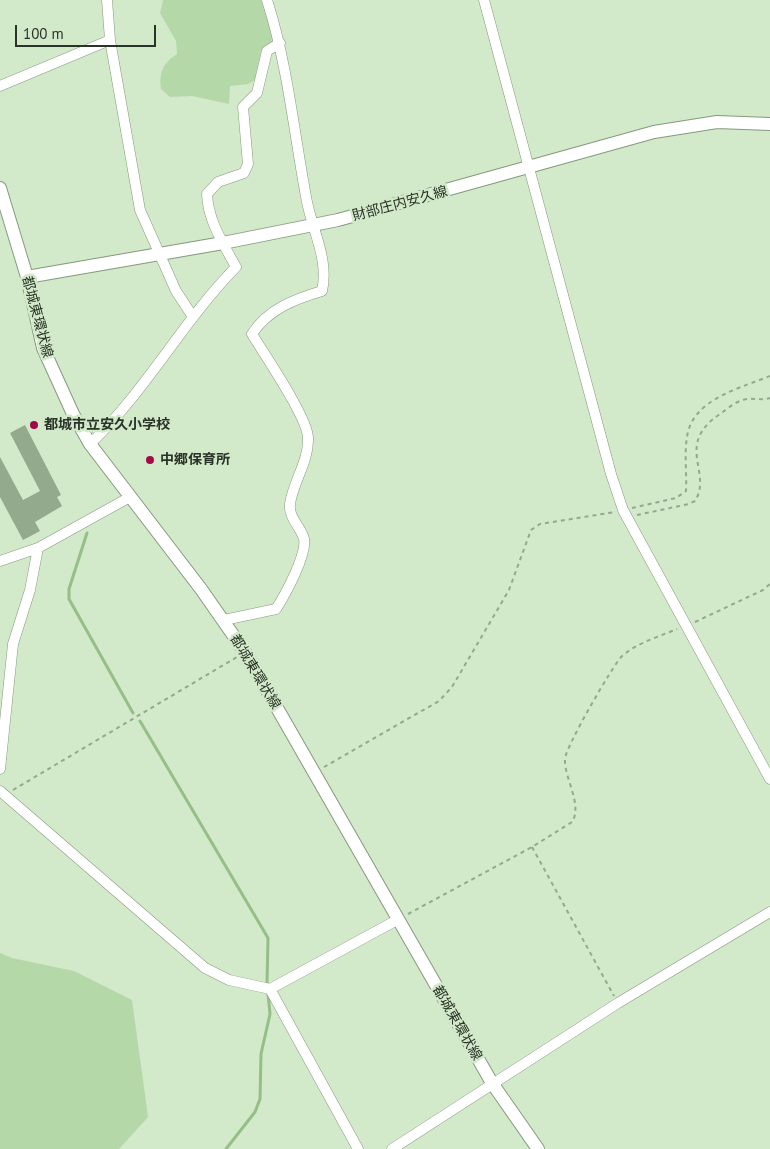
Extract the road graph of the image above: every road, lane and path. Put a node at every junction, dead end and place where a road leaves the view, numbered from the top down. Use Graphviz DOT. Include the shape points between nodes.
graph roads {
  1 [pos="107,0"];
  2 [pos="267,0"];
  3 [pos="484,0"];
  4 [pos="110,40"];
  5 [pos="280,43"];
  6 [pos="0,86"];
  7 [pos="770,124"];
  8 [pos="529,168"];
  9 [pos="0,188"];
  10 [pos="313,226"];
  11 [pos="223,243"];
  12 [pos="160,254"];
  13 [pos="27,277"];
  14 [pos="193,317"];
  15 [pos="770,376"];
  16 [pos="770,398"];
  17 [pos="90,444"];
  18 [pos="130,497"];
  19 [pos="625,514"];
  20 [pos="38,548"];
  21 [pos="0,561"];
  22 [pos="770,584"];
  23 [pos="224,620"];
  24 [pos="685,626"];
  25 [pos="245,652"];
  26 [pos="0,769"];
  27 [pos="314,773"];
  28 [pos="770,779"];
  29 [pos="1,796"];
  30 [pos="532,847"];
  31 [pos="770,912"];
  32 [pos="397,920"];
  33 [pos="270,989"];
  34 [pos="618,1003"];
  35 [pos="492,1084"];
  36 [pos="358,1149"];
  37 [pos="392,1149"];
  38 [pos="538,1149"];
  1 -- 4 [label="street"];
  2 -- 5 [label="street"];
  3 -- 8 [label="street"];
  4 -- 6 [label="street"];
  4 -- 12 [label="street" via="140,210"];
  5 -- 10 [label="street" via="299,163"];
  5 -- 11 [label="street" via="267,51 256,94 243,107 248,164 244,173 218,182 207,194 214,225"];
  7 -- 8 [label="main road, 財部庄内安久線" via="717,122 692,125 654,132"];
  8 -- 10 [label="main road, 財部庄内安久線"];
  8 -- 19 [label="street" via="611,474"];
  9 -- 13 [label="main road, 都城東環状線"];
  10 -- 11 [label="main road, 財部庄内安久線"];
  10 -- 23 [label="street" via="319,240 325,278 322,291 290,301 259,323 252,334 300,416 308,437 302,470 290,504 291,514 304,538 305,550 276,609"];
  11 -- 12 [label="main road, 財部庄内安久線"];
  11 -- 14 [label="street" via="236,267"];
  12 -- 13 [label="main road, 財部庄内安久線"];
  12 -- 14 [label="street" via="176,291"];
  13 -- 17 [label="main road, 都城東環状線" via="43,348 59,387"];
  14 -- 17 [label="street" via="136,394"];
  15 -- 19 [label="path" via="738,387 698,413 689,426 687,438 686,491 676,498"];
  16 -- 19 [label="path" via="742,400 703,428 696,449 700,489 695,501"];
  17 -- 18 [label="main road, 都城東環状線"];
  18 -- 20 [label="street"];
  18 -- 23 [label="main road, 都城東環状線"];
  19 -- 24 [label="street"];
  19 -- 27 [label="path" via="540,524 532,530 509,590 446,694"];
  20 -- 21 [label="street"];
  20 -- 26 [label="street" via="30,590 12,644"];
  22 -- 24 [label="path"];
  23 -- 25 [label="main road, 都城東環状線"];
  24 -- 28 [label="street"];
  24 -- 30 [label="path" via="635,646 621,657 564,758 575,805 574,818"];
  25 -- 27 [label="main road, 都城東環状線"];
  25 -- 29 [label="path"];
  27 -- 32 [label="main road, 都城東環状線"];
  29 -- 33 [label="street" via="205,968 229,980"];
  30 -- 32 [label="path"];
  30 -- 34 [label="path"];
  31 -- 34 [label="street"];
  32 -- 33 [label="street"];
  32 -- 35 [label="main road, 都城東環状線"];
  33 -- 36 [label="street"];
  34 -- 35 [label="street"];
  35 -- 37 [label="street"];
  35 -- 38 [label="main road, 都城東環状線"];
}
